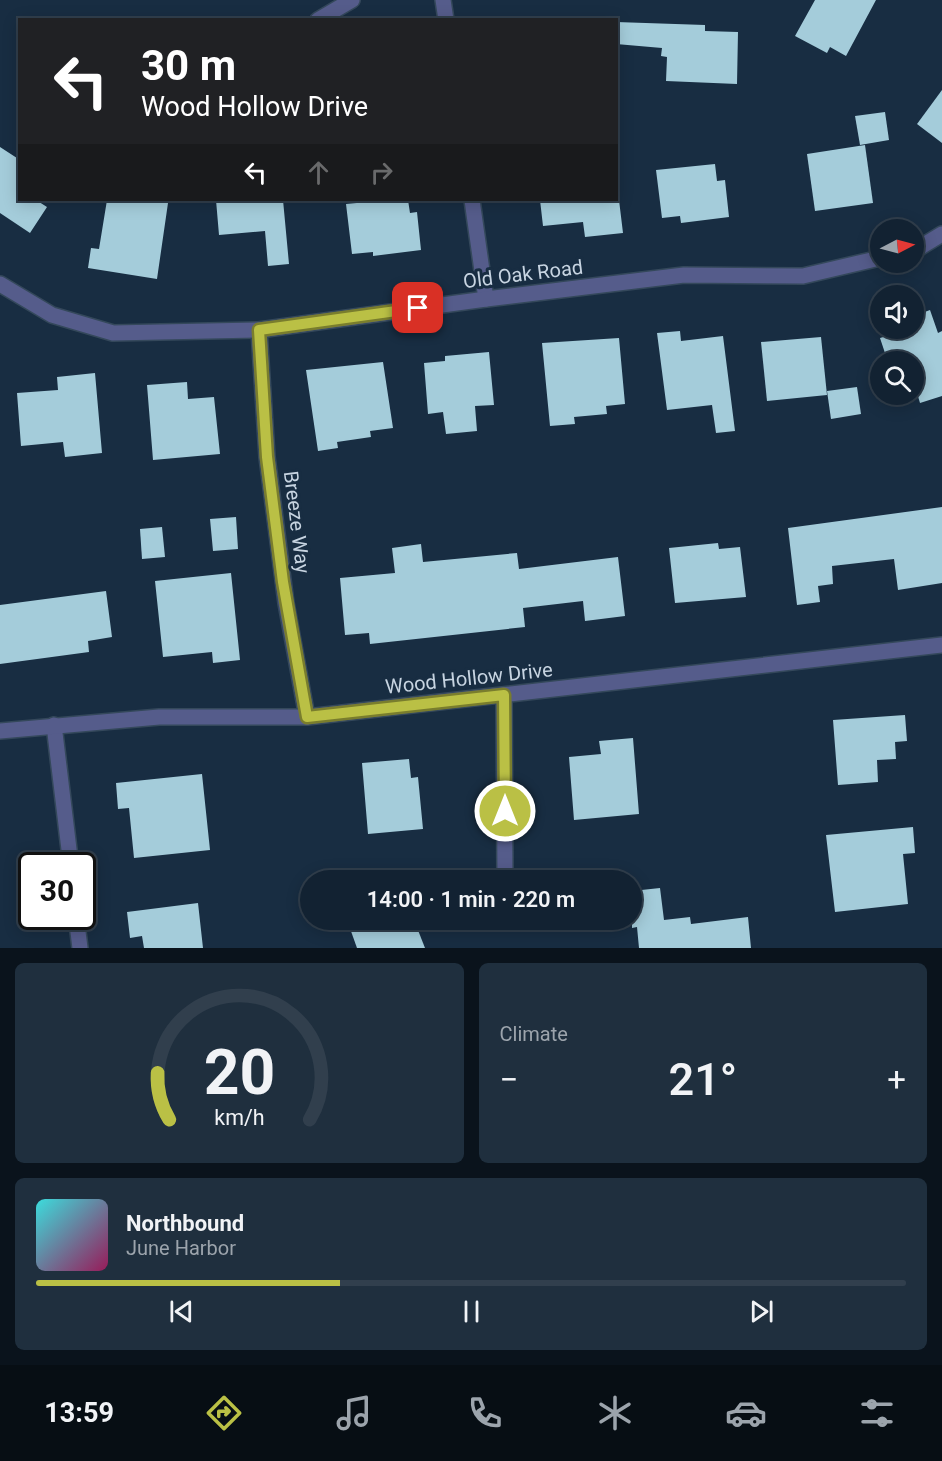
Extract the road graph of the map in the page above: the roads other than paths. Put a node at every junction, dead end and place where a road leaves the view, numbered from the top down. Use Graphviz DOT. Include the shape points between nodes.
graph roads {
  1 [pos="352,0"];
  2 [pos="443,0"];
  3 [pos="321,18"];
  4 [pos="446,18"];
  5 [pos="472,201"];
  6 [pos="942,234"];
  7 [pos="924,245"];
  8 [pos="870,260"];
  9 [pos="0,284"];
  10 [pos="486,299"];
  11 [pos="259,330"];
  12 [pos="942,645"];
  13 [pos="504,695"];
  14 [pos="307,717"];
  15 [pos="54,725"];
  16 [pos="0,731"];
  17 [pos="69,852"];
  18 [pos="505,870"];
  19 [pos="78,930"];
  20 [pos="80,948"];
  1 -- 3 [label="street"];
  2 -- 4 [label="street"];
  5 -- 10 [label="street"];
  6 -- 7 [label="street"];
  8 -- 10 [label="street, Old Oak Road" via="803,276 684,275"];
  9 -- 11 [label="street, Old Oak Road" via="52,315 113,333"];
  10 -- 11 [label="street, Old Oak Road"];
  11 -- 14 [label="street, Breeze Way" via="267,457 284,592"];
  12 -- 13 [label="street, Wood Hollow Drive"];
  13 -- 14 [label="street, Wood Hollow Drive"];
  13 -- 18 [label="street"];
  14 -- 15 [label="street, Wood Hollow Drive" via="159,717"];
  15 -- 16 [label="street, Wood Hollow Drive"];
  15 -- 17 [label="street"];
  19 -- 20 [label="street"];
}
